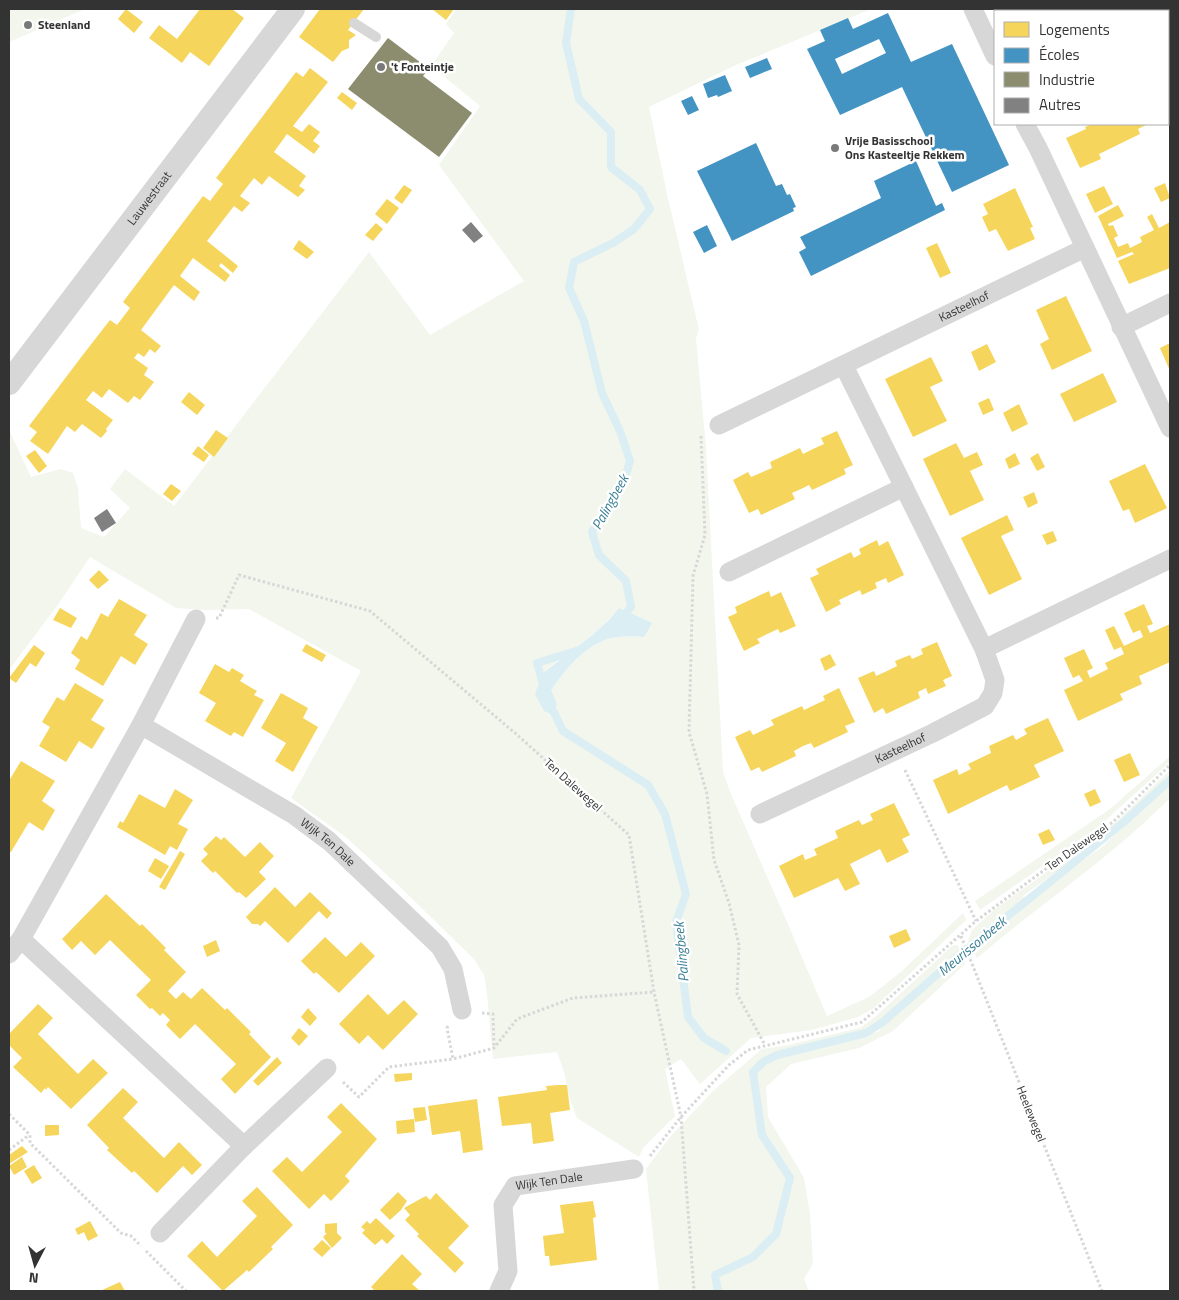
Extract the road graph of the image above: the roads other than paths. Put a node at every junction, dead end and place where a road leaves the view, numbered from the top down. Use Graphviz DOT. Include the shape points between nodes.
graph roads {
  1 [pos="973,9"];
  2 [pos="288,10"];
  3 [pos="354,23"];
  4 [pos="376,37"];
  5 [pos="994,54"];
  6 [pos="1025,125"];
  7 [pos="1085,248"];
  8 [pos="1170,303"];
  9 [pos="1121,327"];
  10 [pos="844,366"];
  11 [pos="9,383"];
  12 [pos="719,425"];
  13 [pos="1170,428"];
  14 [pos="904,487"];
  15 [pos="1170,559"];
  16 [pos="729,572"];
  17 [pos="196,619"];
  18 [pos="984,650"];
  19 [pos="141,725"];
  20 [pos="760,814"];
  21 [pos="21,939"];
  22 [pos="9,954"];
  23 [pos="462,1010"];
  24 [pos="327,1068"];
  25 [pos="244,1146"];
  26 [pos="634,1169"];
  27 [pos="160,1233"];
  28 [pos="499,1291"];
  1 -- 5 [label="street"];
  2 -- 11 [label="street, Lauwestraat"];
  3 -- 4 [label="lane"];
  6 -- 7 [label="street"];
  7 -- 9 [label="street"];
  7 -- 10 [label="street, Kasteelhof"];
  8 -- 9 [label="street"];
  9 -- 13 [label="street"];
  10 -- 12 [label="street, Kasteelhof"];
  10 -- 14 [label="street, Kasteelhof"];
  14 -- 16 [label="street"];
  14 -- 18 [label="street, Kasteelhof"];
  15 -- 18 [label="street"];
  17 -- 19 [label="street"];
  18 -- 20 [label="street, Kasteelhof" via="994,680 993,693 985,706"];
  19 -- 21 [label="street"];
  19 -- 23 [label="street, Wijk Ten Dale" via="294,815 329,841 440,947 453,969"];
  21 -- 22 [label="street"];
  21 -- 25 [label="street"];
  24 -- 25 [label="street"];
  25 -- 27 [label="street"];
  26 -- 28 [label="street, Wijk Ten Dale" via="515,1186 503,1205 508,1271"];
}
